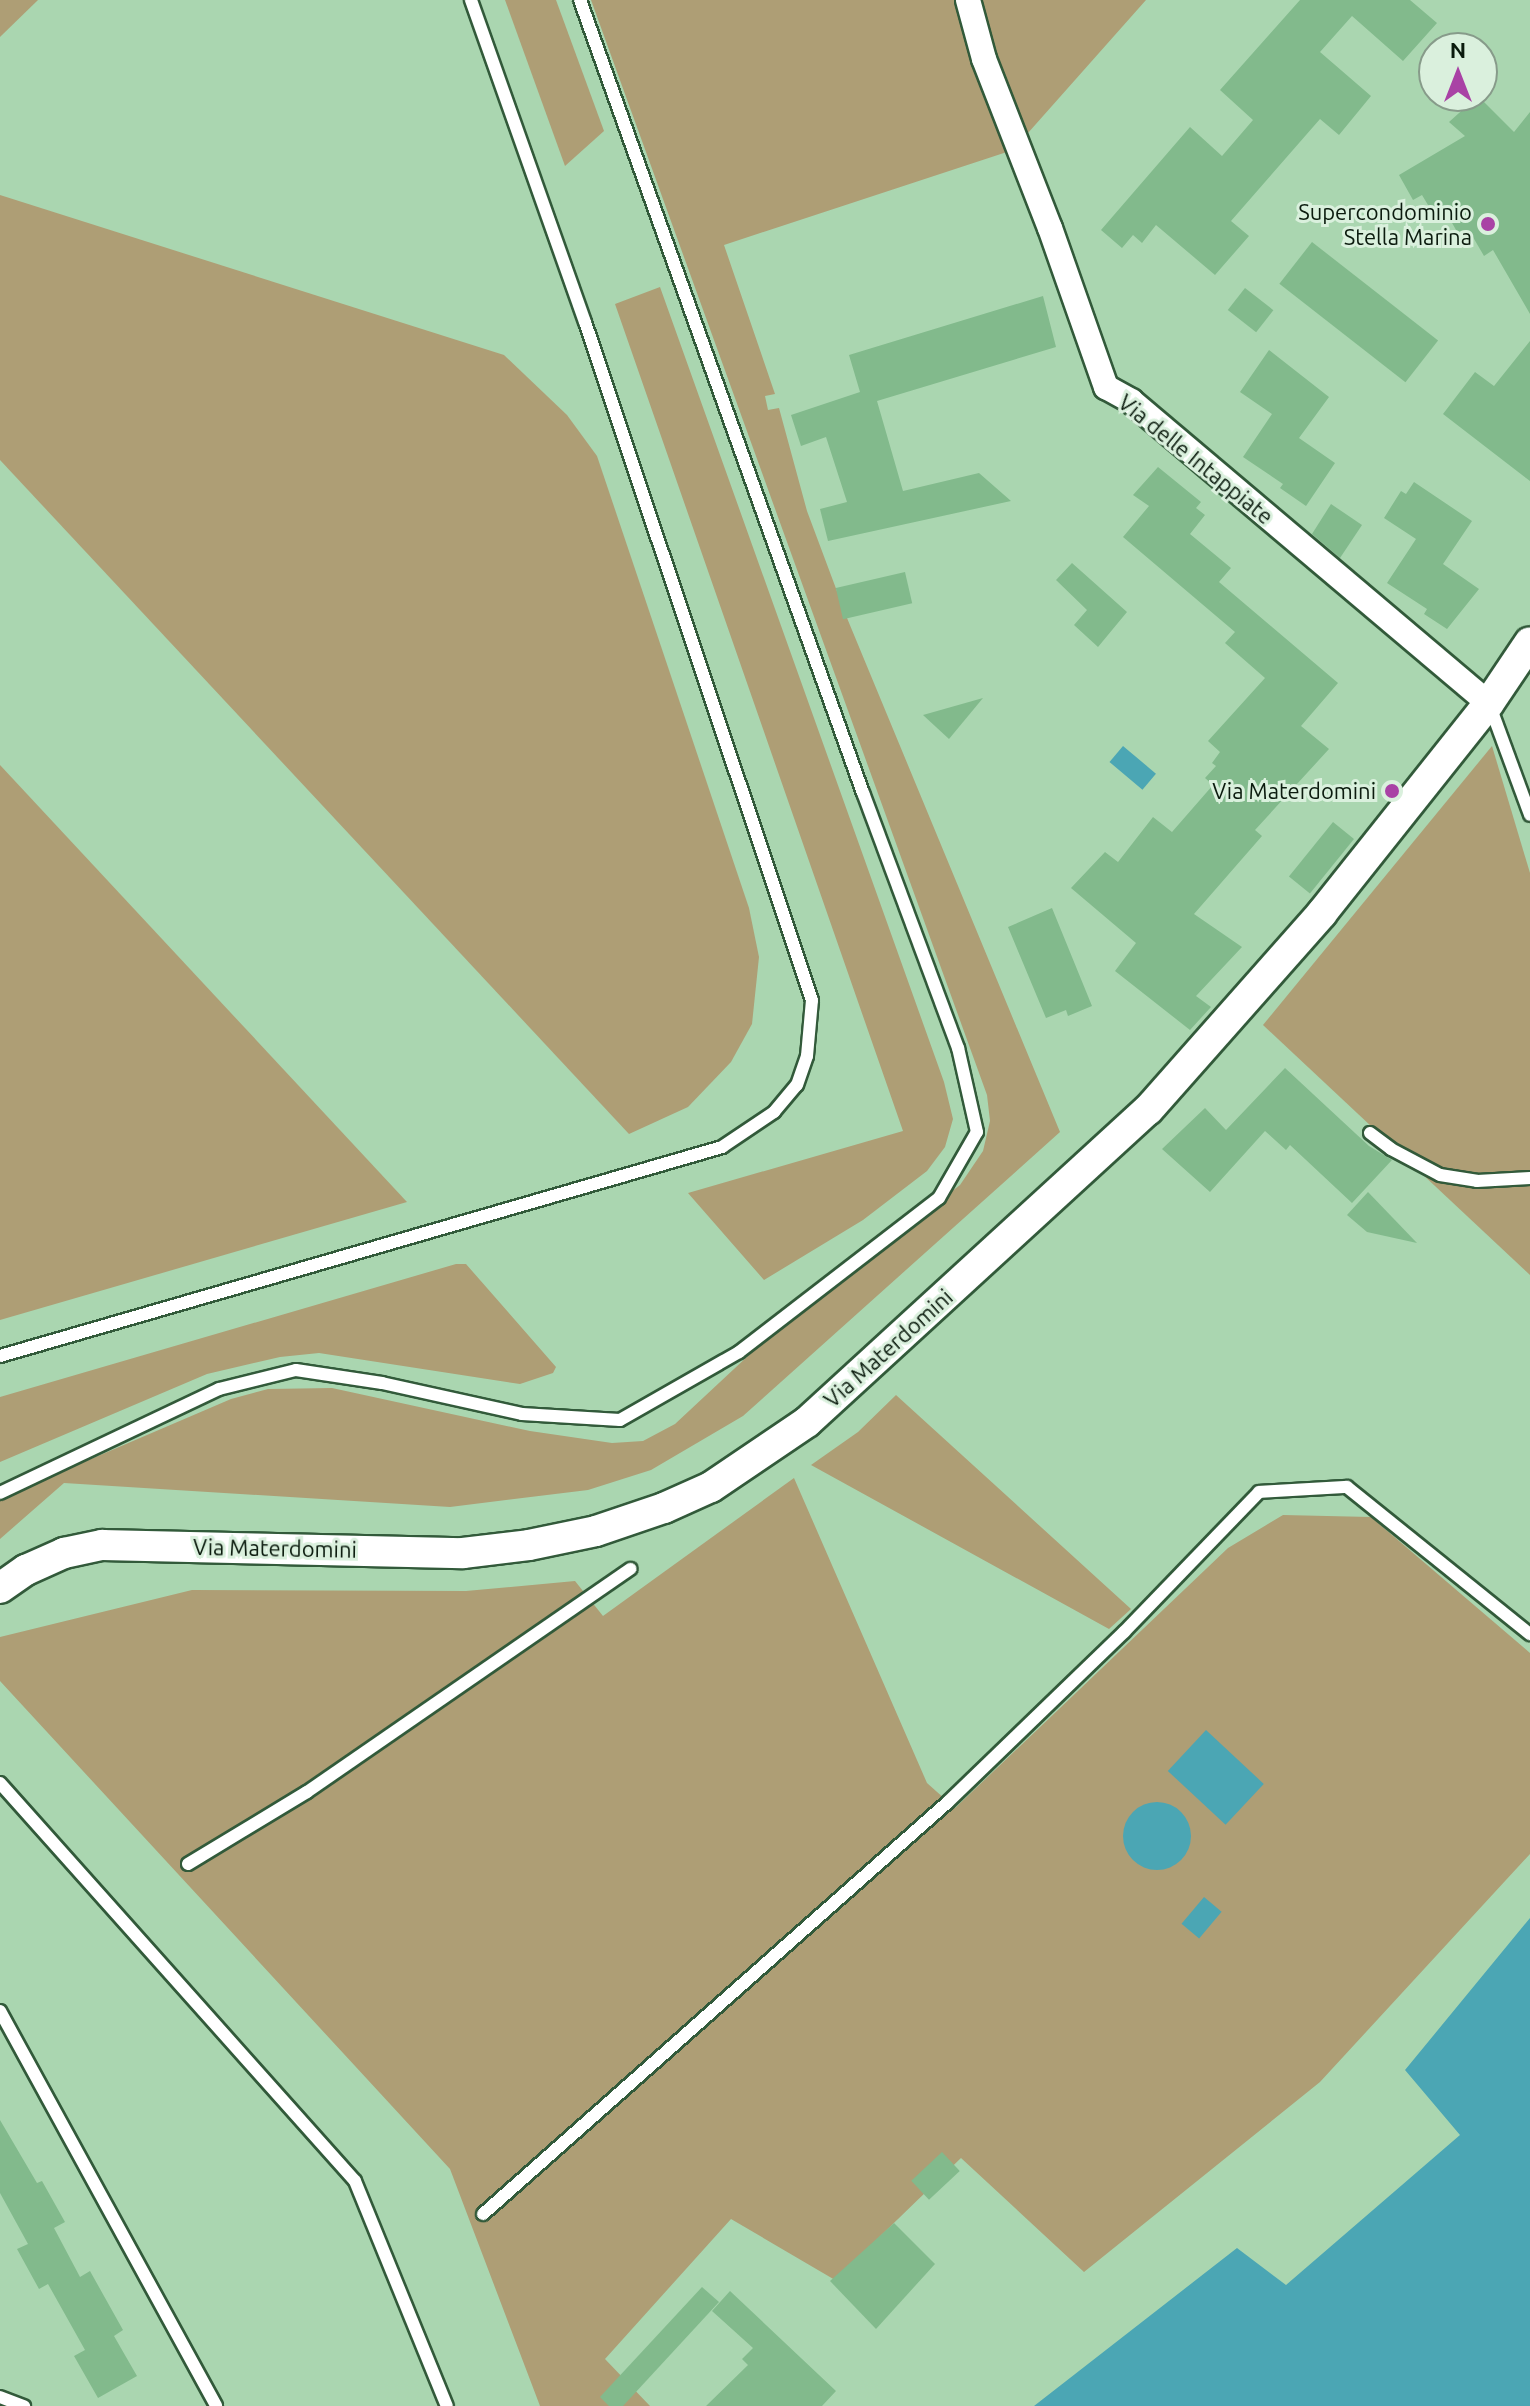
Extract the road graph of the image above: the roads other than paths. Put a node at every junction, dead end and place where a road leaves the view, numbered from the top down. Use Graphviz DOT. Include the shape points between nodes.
graph roads {
  1 [pos="471,0"];
  2 [pos="580,0"];
  3 [pos="968,0"];
  4 [pos="1530,642"];
  5 [pos="1489,703"];
  6 [pos="1530,815"];
  7 [pos="1370,1133"];
  8 [pos="1530,1178"];
  9 [pos="0,1356"];
  10 [pos="0,1493"];
  11 [pos="630,1569"];
  12 [pos="0,1588"];
  13 [pos="1530,1634"];
  14 [pos="0,1783"];
  15 [pos="188,1864"];
  16 [pos="0,2011"];
  17 [pos="483,2214"];
  18 [pos="0,2397"];
  19 [pos="24,2406"];
  20 [pos="216,2406"];
  21 [pos="447,2406"];
  1 -- 9 [label="lane" via="812,1000 807,1056 797,1085 774,1112 722,1147"];
  2 -- 10 [label="lane" via="958,1048 977,1132 939,1198 739,1352 620,1420 522,1414 296,1370 219,1389"];
  3 -- 5 [label="street, Via delle Intappiate" via="984,59 1106,387 1131,401"];
  4 -- 5 [label="street, Via Materdomini"];
  5 -- 6 [label="lane"];
  5 -- 12 [label="street, Via Materdomini" via="1322,913 1148,1110 807,1422 711,1487 596,1531 529,1545 463,1553 102,1545 64,1553"];
  7 -- 8 [label="lane" via="1440,1175 1477,1181"];
  11 -- 15 [label="lane" via="307,1792"];
  13 -- 17 [label="lane" via="1347,1487 1259,1492 948,1802"];
  14 -- 21 [label="lane" via="355,2181"];
  16 -- 20 [label="lane"];
  18 -- 19 [label="lane"];
}
